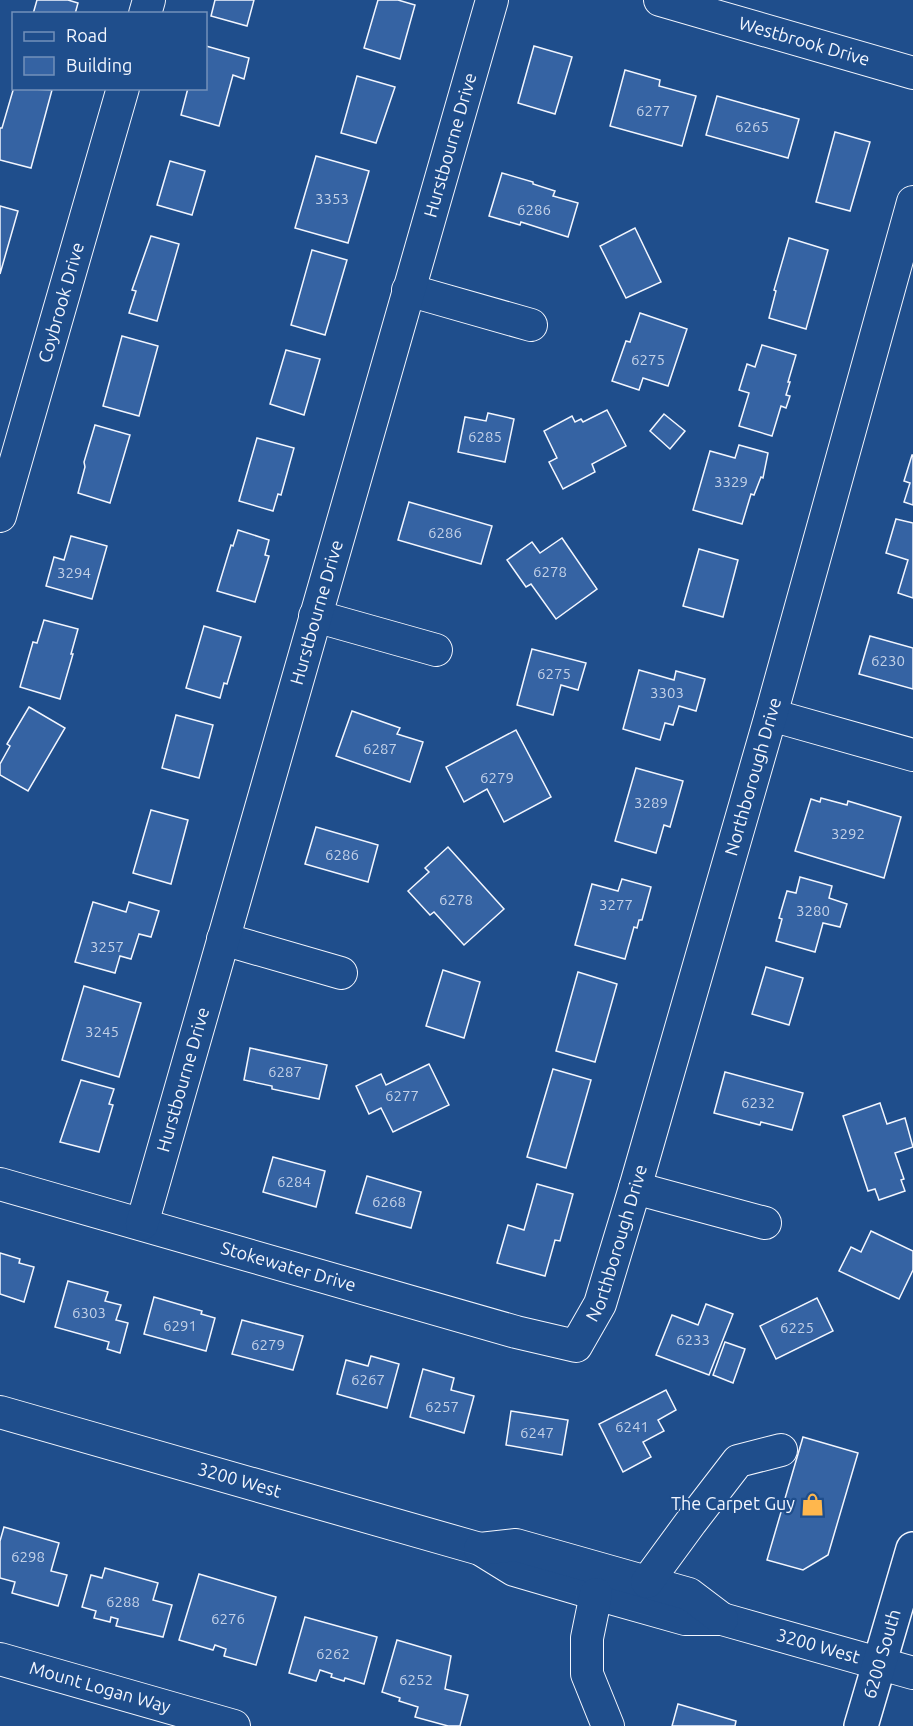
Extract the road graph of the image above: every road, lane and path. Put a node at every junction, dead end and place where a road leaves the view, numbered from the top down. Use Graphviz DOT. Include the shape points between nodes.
graph roads {
  1 [pos="492,0"];
  2 [pos="660,0"];
  3 [pos="913,73"];
  4 [pos="122,90"];
  5 [pos="913,202"];
  6 [pos="408,290"];
  7 [pos="531,325"];
  8 [pos="0,516"];
  9 [pos="315,616"];
  10 [pos="436,650"];
  11 [pos="771,715"];
  12 [pos="913,755"];
  13 [pos="223,939"];
  14 [pos="341,973"];
  15 [pos="0,1184"];
  16 [pos="635,1188"];
  17 [pos="765,1223"];
  18 [pos="142,1224"];
  19 [pos="576,1346"];
  20 [pos="0,1412"];
  21 [pos="781,1450"];
  22 [pos="480,1549"];
  23 [pos="913,1549"];
  24 [pos="647,1582"];
  25 [pos="596,1594"];
  26 [pos="722,1618"];
  27 [pos="0,1659"];
  28 [pos="879,1664"];
  29 [pos="913,1674"];
  30 [pos="234,1726"];
  31 [pos="608,1726"];
  32 [pos="861,1726"];
  1 -- 6 [label="street, Hurstbourne Drive"];
  2 -- 3 [label="street, Westbrook Drive"];
  4 -- 8 [label="street, Coybrook Drive"];
  5 -- 11 [label="street, Northborough Drive"];
  6 -- 7 [label="street"];
  6 -- 9 [label="street, Hurstbourne Drive"];
  9 -- 10 [label="street"];
  9 -- 13 [label="street, Hurstbourne Drive"];
  11 -- 12 [label="street"];
  11 -- 16 [label="street, Northborough Drive"];
  13 -- 14 [label="street"];
  13 -- 18 [label="street, Hurstbourne Drive"];
  15 -- 18 [label="street, Stokewater Drive"];
  16 -- 17 [label="street"];
  16 -- 19 [label="street, Northborough Drive" via="600,1304"];
  18 -- 19 [label="street, Stokewater Drive"];
  20 -- 22 [label="street, 3200 West"];
  21 -- 24 [label="street" via="738,1461"];
  22 -- 24 [label="street, 3200 West" via="516,1545"];
  22 -- 25 [label="street, 3200 West" via="514,1570"];
  23 -- 28 [label="main road, 6200 South"];
  24 -- 26 [label="street, 3200 West" via="689,1594"];
  25 -- 26 [label="street, 3200 West" via="685,1619"];
  25 -- 31 [label="street" via="586,1638 587,1674"];
  26 -- 28 [label="street, 3200 West"];
  27 -- 30 [label="street, Mount Logan Way"];
  28 -- 29 [label="street, 3200 West"];
  28 -- 32 [label="main road, 6200 South"];
}
